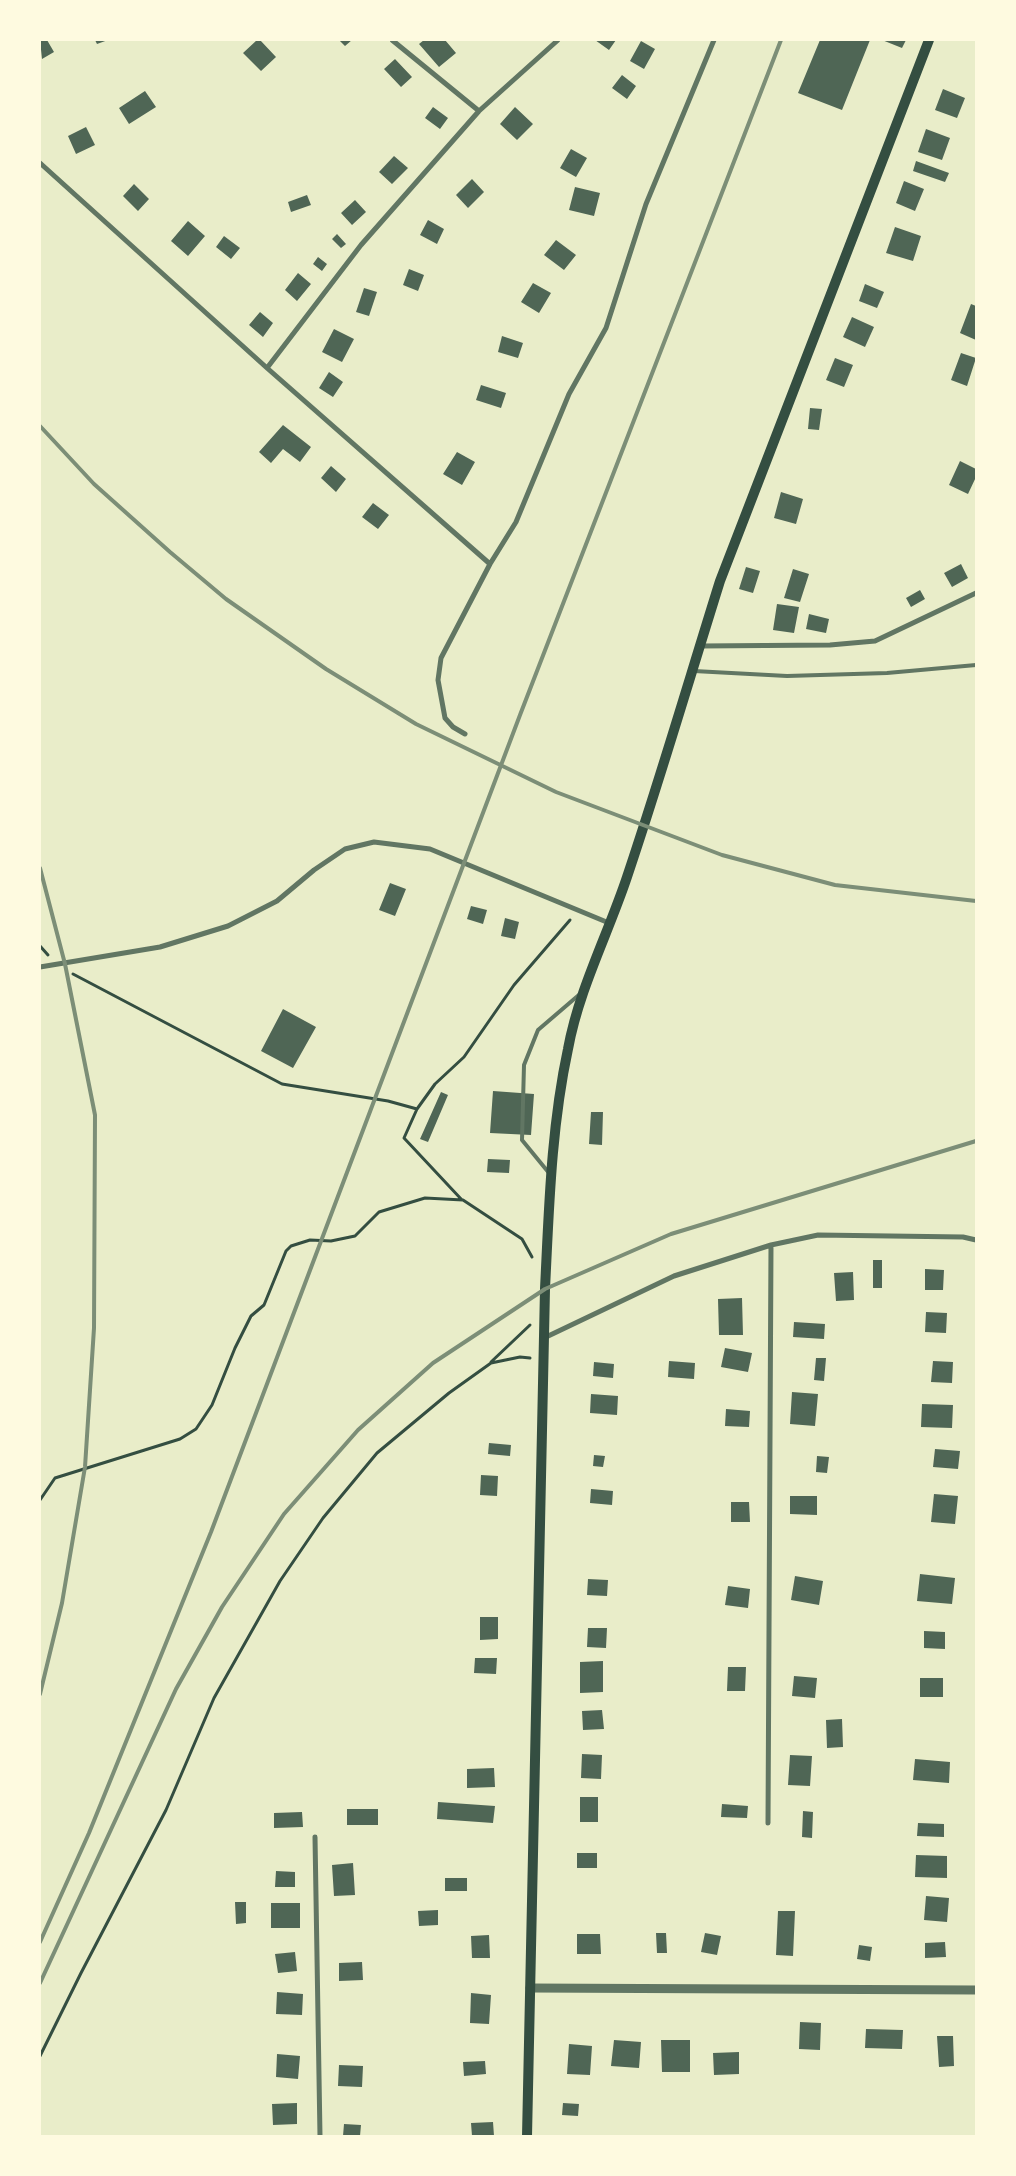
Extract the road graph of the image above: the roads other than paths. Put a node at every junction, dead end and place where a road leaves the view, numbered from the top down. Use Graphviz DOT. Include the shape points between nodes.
graph roads {
  1 [pos="392,40"];
  2 [pos="558,40"];
  3 [pos="714,40"];
  4 [pos="930,40"];
  5 [pos="479,111"];
  6 [pos="40,163"];
  7 [pos="267,368"];
  8 [pos="490,564"];
  9 [pos="976,593"];
  10 [pos="700,646"];
  11 [pos="976,665"];
  12 [pos="691,671"];
  13 [pos="465,734"];
  14 [pos="609,923"];
  15 [pos="40,967"];
  16 [pos="586,988"];
  17 [pos="550,1175"];
  18 [pos="976,1240"];
  19 [pos="771,1245"];
  20 [pos="544,1338"];
  21 [pos="768,1823"];
  22 [pos="315,1837"];
  23 [pos="530,1988"];
  24 [pos="976,1990"];
  25 [pos="320,2136"];
  26 [pos="527,2136"];
  1 -- 5 [label="street"];
  2 -- 5 [label="street"];
  3 -- 8 [label="street" via="646,204 606,328 569,394 516,522"];
  4 -- 10 [label="main road" via="720,581"];
  5 -- 7 [label="street" via="361,245"];
  6 -- 7 [label="street"];
  7 -- 8 [label="street"];
  8 -- 13 [label="street" via="441,658 438,680 445,718"];
  9 -- 10 [label="street" via="875,641 830,645"];
  10 -- 12 [label="main road"];
  11 -- 12 [label="lane" via="887,673 787,676"];
  12 -- 14 [label="main road" via="658,785"];
  14 -- 15 [label="street" via="430,849 374,842 345,849 277,901 228,926 160,947"];
  14 -- 16 [label="main road"];
  16 -- 17 [label="main road" via="568,1046"];
  16 -- 17 [label="lane" via="538,1030 524,1065 522,1140"];
  17 -- 20 [label="main road"];
  18 -- 19 [label="street" via="963,1237 818,1235"];
  19 -- 20 [label="street" via="674,1276"];
  19 -- 21 [label="street"];
  20 -- 23 [label="main road"];
  22 -- 25 [label="street"];
  23 -- 24 [label="street"];
  23 -- 26 [label="main road"];
}
